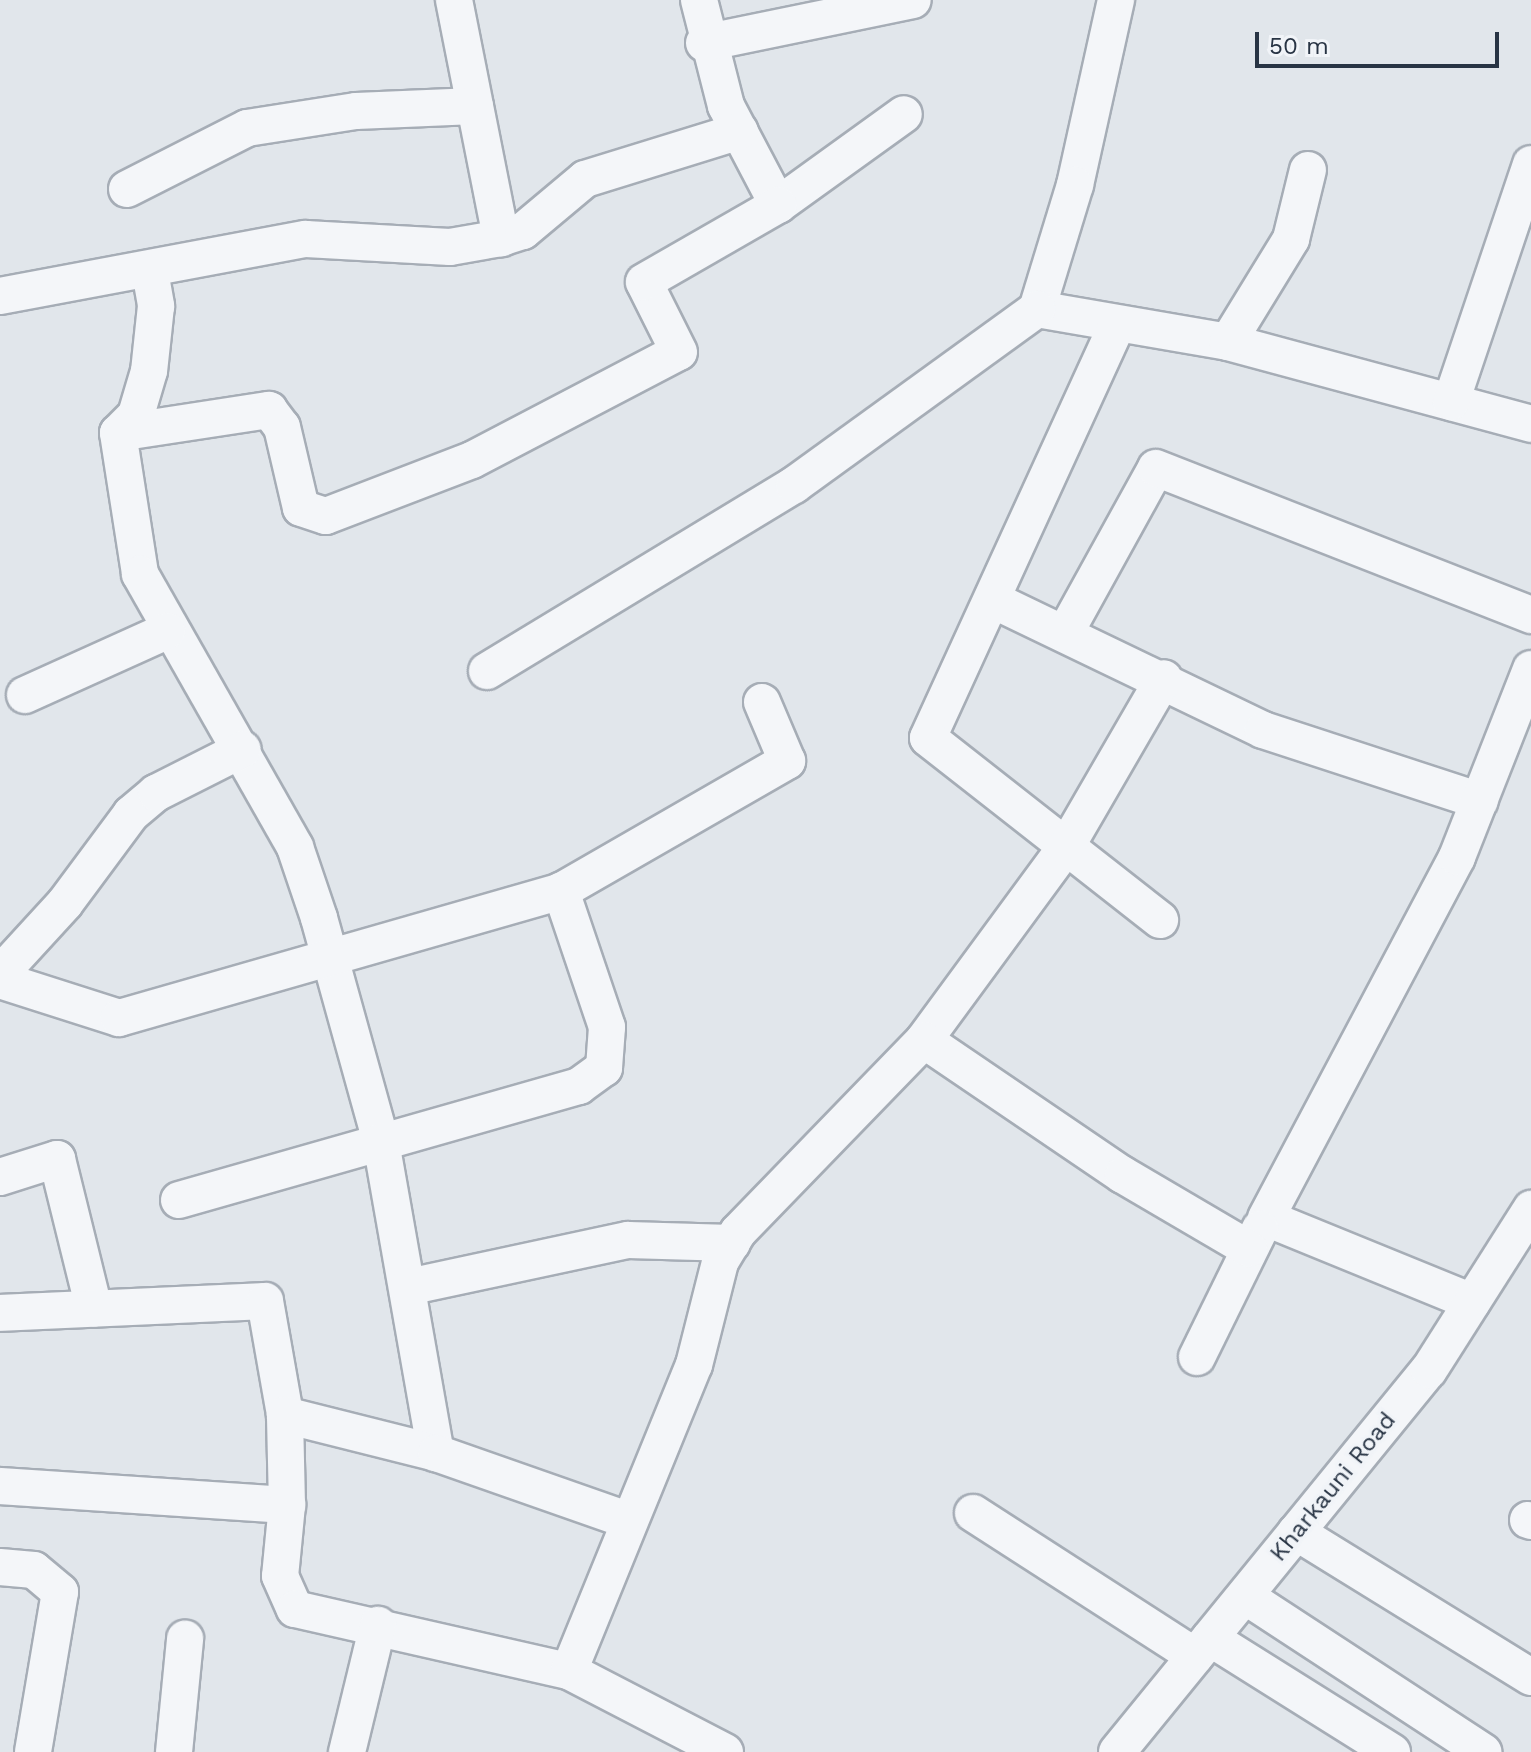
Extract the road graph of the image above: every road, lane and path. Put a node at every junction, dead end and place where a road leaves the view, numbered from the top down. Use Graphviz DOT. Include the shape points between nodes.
graph roads {
  1 [pos="454,0"];
  2 [pos="699,0"];
  3 [pos="913,0"];
  4 [pos="1116,0"];
  5 [pos="704,43"];
  6 [pos="475,106"];
  7 [pos="904,114"];
  8 [pos="740,131"];
  9 [pos="1531,164"];
  10 [pos="1308,170"];
  11 [pos="127,189"];
  12 [pos="778,205"];
  13 [pos="501,238"];
  14 [pos="150,271"];
  15 [pos="0,296"];
  16 [pos="1037,309"];
  17 [pos="1117,325"];
  18 [pos="1228,342"];
  19 [pos="1451,402"];
  20 [pos="1531,424"];
  21 [pos="118,433"];
  22 [pos="995,601"];
  23 [pos="1531,615"];
  24 [pos="167,631"];
  25 [pos="1065,633"];
  26 [pos="1531,669"];
  27 [pos="487,671"];
  28 [pos="1164,678"];
  29 [pos="25,695"];
  30 [pos="762,702"];
  31 [pos="243,749"];
  32 [pos="1480,801"];
  33 [pos="1066,847"];
  34 [pos="561,891"];
  35 [pos="1160,920"];
  36 [pos="331,960"];
  37 [pos="0,977"];
  38 [pos="924,1040"];
  39 [pos="381,1142"];
  40 [pos="0,1177"];
  41 [pos="179,1200"];
  42 [pos="1531,1209"];
  43 [pos="1258,1233"];
  44 [pos="732,1243"];
  45 [pos="1521,1244"];
  46 [pos="408,1287"];
  47 [pos="1472,1302"];
  48 [pos="94,1309"];
  49 [pos="0,1313"];
  50 [pos="1197,1357"];
  51 [pos="285,1415"];
  52 [pos="436,1453"];
  53 [pos="0,1486"];
  54 [pos="287,1505"];
  55 [pos="973,1513"];
  56 [pos="627,1520"];
  57 [pos="1296,1532"];
  58 [pos="0,1567"];
  59 [pos="1245,1596"];
  60 [pos="378,1625"];
  61 [pos="185,1639"];
  62 [pos="1202,1647"];
  63 [pos="569,1671"];
  64 [pos="1531,1677"];
  65 [pos="33,1752"];
  66 [pos="174,1752"];
  67 [pos="347,1752"];
  68 [pos="725,1752"];
  69 [pos="1117,1752"];
  70 [pos="1392,1752"];
  71 [pos="1483,1752"];
  1 -- 6 [label="street"];
  2 -- 5 [label="street"];
  3 -- 5 [label="street"];
  4 -- 16 [label="street" via="1075,185"];
  5 -- 8 [label="street"];
  6 -- 11 [label="street" via="356,111 247,128"];
  6 -- 13 [label="street"];
  7 -- 12 [label="street"];
  8 -- 12 [label="street"];
  8 -- 13 [label="street" via="585,179 523,231"];
  9 -- 19 [label="street"];
  10 -- 18 [label="street" via="1291,239"];
  12 -- 21 [label="street" via="644,282 679,352 472,460 326,516 301,508 282,427 269,410"];
  13 -- 14 [label="street" via="450,247 306,239"];
  14 -- 15 [label="street"];
  14 -- 21 [label="street" via="156,306 149,371 136,415"];
  16 -- 17 [label="street"];
  16 -- 27 [label="street" via="794,485"];
  17 -- 18 [label="street"];
  17 -- 22 [label="street"];
  18 -- 19 [label="street"];
  19 -- 20 [label="street"];
  21 -- 24 [label="street" via="140,574"];
  22 -- 25 [label="street"];
  22 -- 33 [label="street" via="928,738"];
  23 -- 25 [label="street" via="1156,468"];
  24 -- 29 [label="street"];
  24 -- 31 [label="street"];
  25 -- 28 [label="street"];
  26 -- 32 [label="street"];
  28 -- 32 [label="street" via="1263,730"];
  28 -- 33 [label="street"];
  30 -- 34 [label="street" via="787,761"];
  31 -- 36 [label="street" via="295,847"];
  31 -- 37 [label="street" via="156,793 131,814 65,903"];
  32 -- 43 [label="street" via="1349,1073"];
  33 -- 35 [label="street"];
  33 -- 38 [label="street"];
  34 -- 36 [label="street"];
  34 -- 39 [label="street" via="607,1027 604,1068 579,1086"];
  36 -- 37 [label="street" via="119,1018"];
  36 -- 39 [label="street"];
  38 -- 43 [label="street" via="1123,1175"];
  38 -- 44 [label="street"];
  39 -- 41 [label="street"];
  39 -- 46 [label="street"];
  40 -- 48 [label="street" via="57,1159"];
  42 -- 45 [label="street, Kharkauni Road"];
  43 -- 47 [label="street"];
  43 -- 50 [label="street"];
  44 -- 46 [label="street" via="628,1240"];
  44 -- 56 [label="street" via="720,1262 694,1365"];
  45 -- 47 [label="street, Kharkauni Road"];
  46 -- 52 [label="street"];
  47 -- 57 [label="street, Kharkauni Road" via="1429,1370"];
  48 -- 49 [label="street"];
  48 -- 51 [label="street" via="265,1301"];
  51 -- 52 [label="street"];
  51 -- 54 [label="street"];
  52 -- 56 [label="street"];
  53 -- 54 [label="street"];
  54 -- 60 [label="street" via="280,1576 286,1602"];
  55 -- 62 [label="street"];
  56 -- 63 [label="street"];
  57 -- 59 [label="street, Kharkauni Road"];
  57 -- 64 [label="street"];
  58 -- 65 [label="street" via="34,1570 60,1592"];
  59 -- 62 [label="street, Kharkauni Road"];
  59 -- 71 [label="street"];
  60 -- 63 [label="street"];
  60 -- 67 [label="street"];
  61 -- 66 [label="street"];
  62 -- 69 [label="street, Kharkauni Road"];
  62 -- 70 [label="street"];
  63 -- 68 [label="street"];
}
